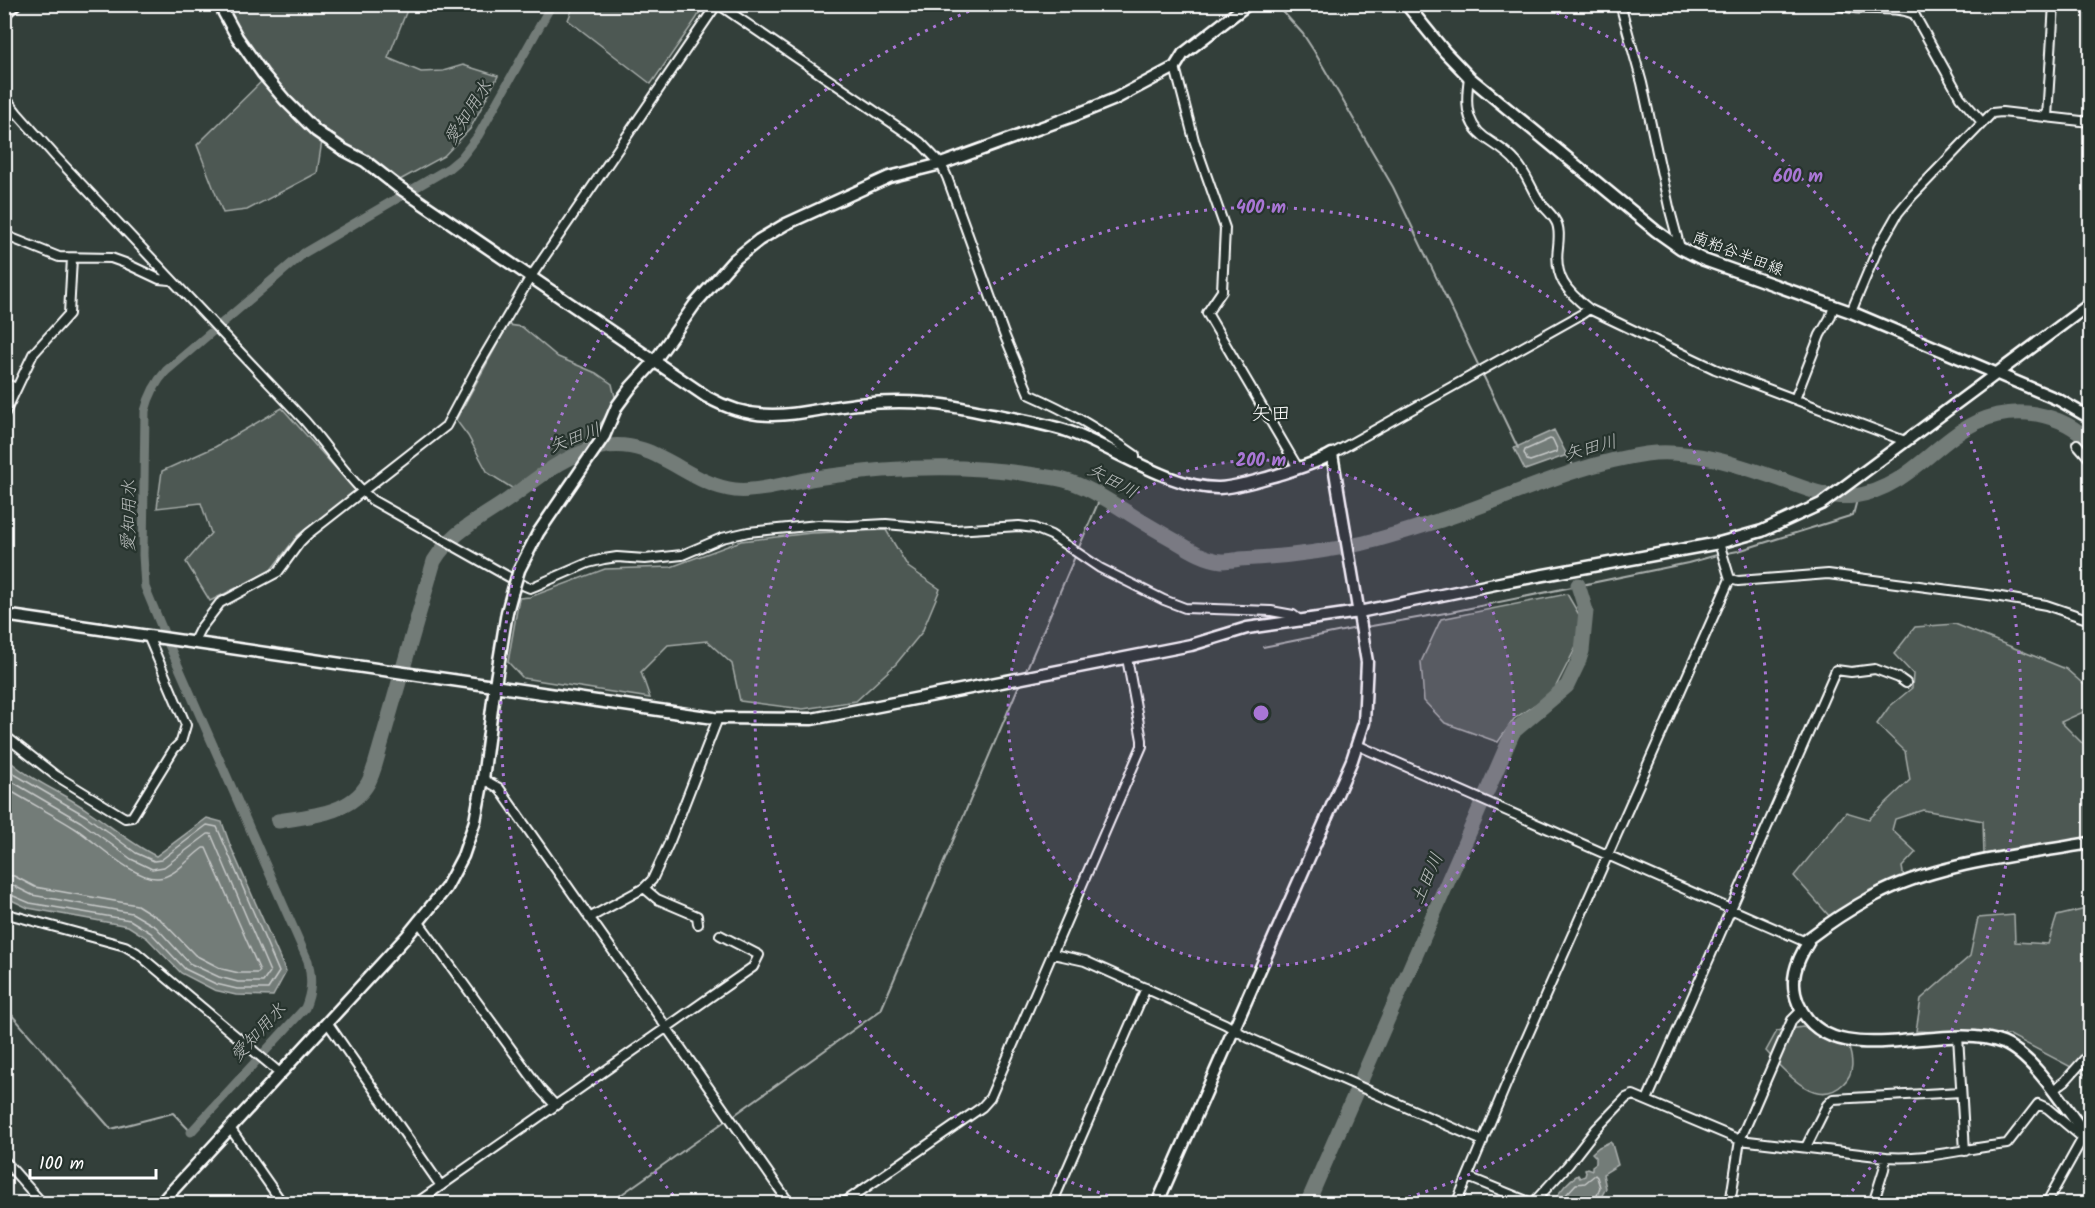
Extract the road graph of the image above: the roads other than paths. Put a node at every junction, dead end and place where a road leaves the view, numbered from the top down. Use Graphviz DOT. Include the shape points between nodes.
graph roads {
  1 [pos="15,4"];
  2 [pos="219,4"];
  3 [pos="718,4"];
  4 [pos="1248,4"];
  5 [pos="1406,4"];
  6 [pos="1620,4"];
  7 [pos="1836,4"];
  8 [pos="2054,4"];
  9 [pos="4,14"];
  10 [pos="1175,67"];
  11 [pos="1469,78"];
  12 [pos="4,96"];
  13 [pos="2047,117"];
  14 [pos="1982,122"];
  15 [pos="2091,122"];
  16 [pos="941,164"];
  17 [pos="4,235"];
  18 [pos="1680,248"];
  19 [pos="72,258"];
  20 [pos="530,278"];
  21 [pos="170,280"];
  22 [pos="2091,304"];
  23 [pos="1834,306"];
  24 [pos="1589,309"];
  25 [pos="1851,312"];
  26 [pos="654,362"];
  27 [pos="1998,373"];
  28 [pos="4,383"];
  29 [pos="16,388"];
  30 [pos="1795,399"];
  31 [pos="4,415"];
  32 [pos="2091,418"];
  33 [pos="1905,441"];
  34 [pos="2077,444"];
  35 [pos="1332,454"];
  36 [pos="4,458"];
  37 [pos="2091,459"];
  38 [pos="1135,461"];
  39 [pos="4,463"];
  40 [pos="1298,468"];
  41 [pos="362,492"];
  42 [pos="1719,543"];
  43 [pos="1730,579"];
  44 [pos="1359,612"];
  45 [pos="4,615"];
  46 [pos="2091,620"];
  47 [pos="1301,621"];
  48 [pos="153,637"];
  49 [pos="193,643"];
  50 [pos="1126,658"];
  51 [pos="1906,683"];
  52 [pos="495,686"];
  53 [pos="718,718"];
  54 [pos="4,735"];
  55 [pos="1357,745"];
  56 [pos="483,779"];
  57 [pos="2091,843"];
  58 [pos="1609,855"];
  59 [pos="644,888"];
  60 [pos="1731,909"];
  61 [pos="8,914"];
  62 [pos="590,918"];
  63 [pos="418,921"];
  64 [pos="698,924"];
  65 [pos="720,935"];
  66 [pos="1808,943"];
  67 [pos="1053,954"];
  68 [pos="1146,988"];
  69 [pos="1801,1011"];
  70 [pos="327,1022"];
  71 [pos="667,1028"];
  72 [pos="1233,1031"];
  73 [pos="1958,1036"];
  74 [pos="2091,1053"];
  75 [pos="280,1073"];
  76 [pos="2053,1090"];
  77 [pos="1960,1092"];
  78 [pos="1647,1100"];
  79 [pos="555,1105"];
  80 [pos="230,1128"];
  81 [pos="2087,1139"];
  82 [pos="1740,1140"];
  83 [pos="1483,1141"];
  84 [pos="1806,1148"];
  85 [pos="1965,1150"];
  86 [pos="1886,1157"];
  87 [pos="4,1160"];
  88 [pos="1468,1177"];
  89 [pos="441,1186"];
  90 [pos="43,1203"];
  91 [pos="160,1203"];
  92 [pos="283,1203"];
  93 [pos="415,1203"];
  94 [pos="790,1203"];
  95 [pos="842,1203"];
  96 [pos="1052,1203"];
  97 [pos="1157,1203"];
  98 [pos="1456,1203"];
  99 [pos="1533,1203"];
  100 [pos="1730,1203"];
  101 [pos="1873,1203"];
  102 [pos="2046,1203"];
  1 -- 9 [label="street"];
  2 -- 20 [label="street" via="263,74 305,122"];
  3 -- 16 [label="street" via="920,142"];
  3 -- 20 [label="street"];
  4 -- 10 [label="street" via="1183,54"];
  5 -- 11 [label="street, 南粕谷半田線"];
  6 -- 18 [label="street"];
  7 -- 14 [label="street" via="1902,9 1914,14 1960,97"];
  8 -- 13 [label="street"];
  10 -- 16 [label="street" via="1115,99"];
  10 -- 40 [label="street" via="1194,140 1225,228 1222,291 1207,313"];
  11 -- 18 [label="street, 南粕谷半田線"];
  11 -- 24 [label="street" via="1466,98 1473,125 1510,154 1556,221 1559,273 1568,291"];
  12 -- 21 [label="street"];
  13 -- 14 [label="street" via="2001,112 1992,113"];
  13 -- 15 [label="street"];
  14 -- 25 [label="street" via="1898,213 1878,248"];
  16 -- 26 [label="street" via="889,177 759,240 734,260 695,304"];
  16 -- 38 [label="street" via="1029,394 1096,428 1135,455"];
  17 -- 19 [label="street" via="46,253"];
  18 -- 23 [label="street, 南粕谷半田線"];
  19 -- 21 [label="street" via="111,258"];
  19 -- 29 [label="street" via="69,314 33,354"];
  20 -- 26 [label="street"];
  20 -- 41 [label="street" via="446,426"];
  21 -- 41 [label="street" via="325,444"];
  22 -- 27 [label="street"];
  23 -- 25 [label="street, 南粕谷半田線"];
  23 -- 30 [label="street"];
  24 -- 30 [label="street" via="1715,369"];
  24 -- 35 [label="street"];
  25 -- 27 [label="street, 南粕谷半田線"];
  26 -- 38 [label="street" via="722,406 749,414 782,416 855,404 926,403 1065,430"];
  26 -- 52 [label="street, bridge" via="617,406 604,436 538,533 519,570 507,612"];
  27 -- 32 [label="street, 南粕谷半田線"];
  27 -- 33 [label="street"];
  28 -- 29 [label="street"];
  29 -- 31 [label="street"];
  30 -- 33 [label="street"];
  33 -- 42 [label="street" via="1821,504 1762,531"];
  34 -- 37 [label="street"];
  35 -- 40 [label="street"];
  35 -- 44 [label="street"];
  36 -- 39 [label="street"];
  38 -- 40 [label="street" via="1178,480 1219,488 1248,484"];
  41 -- 47 [label="street" via="530,588 588,563 682,555 748,532 818,525 886,524 972,530 1019,526 1051,535 1100,568 1185,608 1271,611 1293,615"];
  41 -- 49 [label="street" via="300,542 278,572 220,603"];
  42 -- 43 [label="street"];
  42 -- 44 [label="street"];
  43 -- 46 [label="street" via="1828,574 1995,596 2046,605"];
  43 -- 58 [label="street"];
  44 -- 47 [label="street"];
  44 -- 55 [label="street" via="1367,692"];
  45 -- 48 [label="street"];
  47 -- 50 [label="street" via="1247,628 1191,645"];
  48 -- 49 [label="street"];
  48 -- 54 [label="street" via="186,725 182,742 132,817 125,818 55,775"];
  49 -- 52 [label="street"];
  50 -- 53 [label="street" via="812,719"];
  50 -- 67 [label="street" via="1142,746"];
  51 -- 60 [label="street" via="1875,669 1836,670"];
  52 -- 53 [label="street"];
  52 -- 56 [label="street"];
  53 -- 59 [label="street" via="660,866"];
  55 -- 58 [label="street"];
  55 -- 72 [label="street"];
  56 -- 62 [label="street" via="499,788"];
  56 -- 63 [label="street" via="463,856 446,888"];
  57 -- 66 [label="street" via="1983,862 1893,887 1824,927 1805,941"];
  58 -- 60 [label="street"];
  58 -- 83 [label="street"];
  59 -- 62 [label="street"];
  59 -- 64 [label="street" via="697,916"];
  60 -- 66 [label="street"];
  60 -- 78 [label="street"];
  61 -- 75 [label="street" via="125,946 137,953"];
  62 -- 71 [label="street"];
  63 -- 70 [label="street"];
  63 -- 79 [label="street"];
  65 -- 71 [label="street" via="759,955 753,967"];
  66 -- 69 [label="street" via="1799,956 1794,975 1795,996"];
  67 -- 68 [label="street" via="1085,961"];
  67 -- 95 [label="street" via="990,1098"];
  68 -- 72 [label="street"];
  68 -- 96 [label="street"];
  69 -- 73 [label="street" via="1820,1032 1845,1041"];
  69 -- 82 [label="street" via="1792,1020"];
  70 -- 75 [label="street"];
  70 -- 89 [label="street"];
  71 -- 79 [label="street"];
  71 -- 94 [label="street"];
  72 -- 83 [label="street"];
  72 -- 97 [label="street"];
  73 -- 76 [label="street" via="1987,1037 2006,1044 2024,1057"];
  73 -- 77 [label="street"];
  74 -- 76 [label="street"];
  75 -- 80 [label="street"];
  76 -- 81 [label="street"];
  77 -- 84 [label="street" via="1833,1100"];
  77 -- 85 [label="street"];
  78 -- 82 [label="street"];
  78 -- 99 [label="street" via="1633,1095 1626,1098"];
  79 -- 89 [label="street"];
  80 -- 91 [label="street"];
  80 -- 92 [label="street"];
  81 -- 85 [label="street" via="2038,1104 2007,1144"];
  81 -- 102 [label="street" via="2073,1154"];
  82 -- 84 [label="street"];
  82 -- 100 [label="street"];
  83 -- 88 [label="street"];
  84 -- 86 [label="street"];
  85 -- 86 [label="street"];
  86 -- 101 [label="street"];
  87 -- 90 [label="street"];
  88 -- 98 [label="street"];
  88 -- 99 [label="street"];
  89 -- 93 [label="street"];
}
